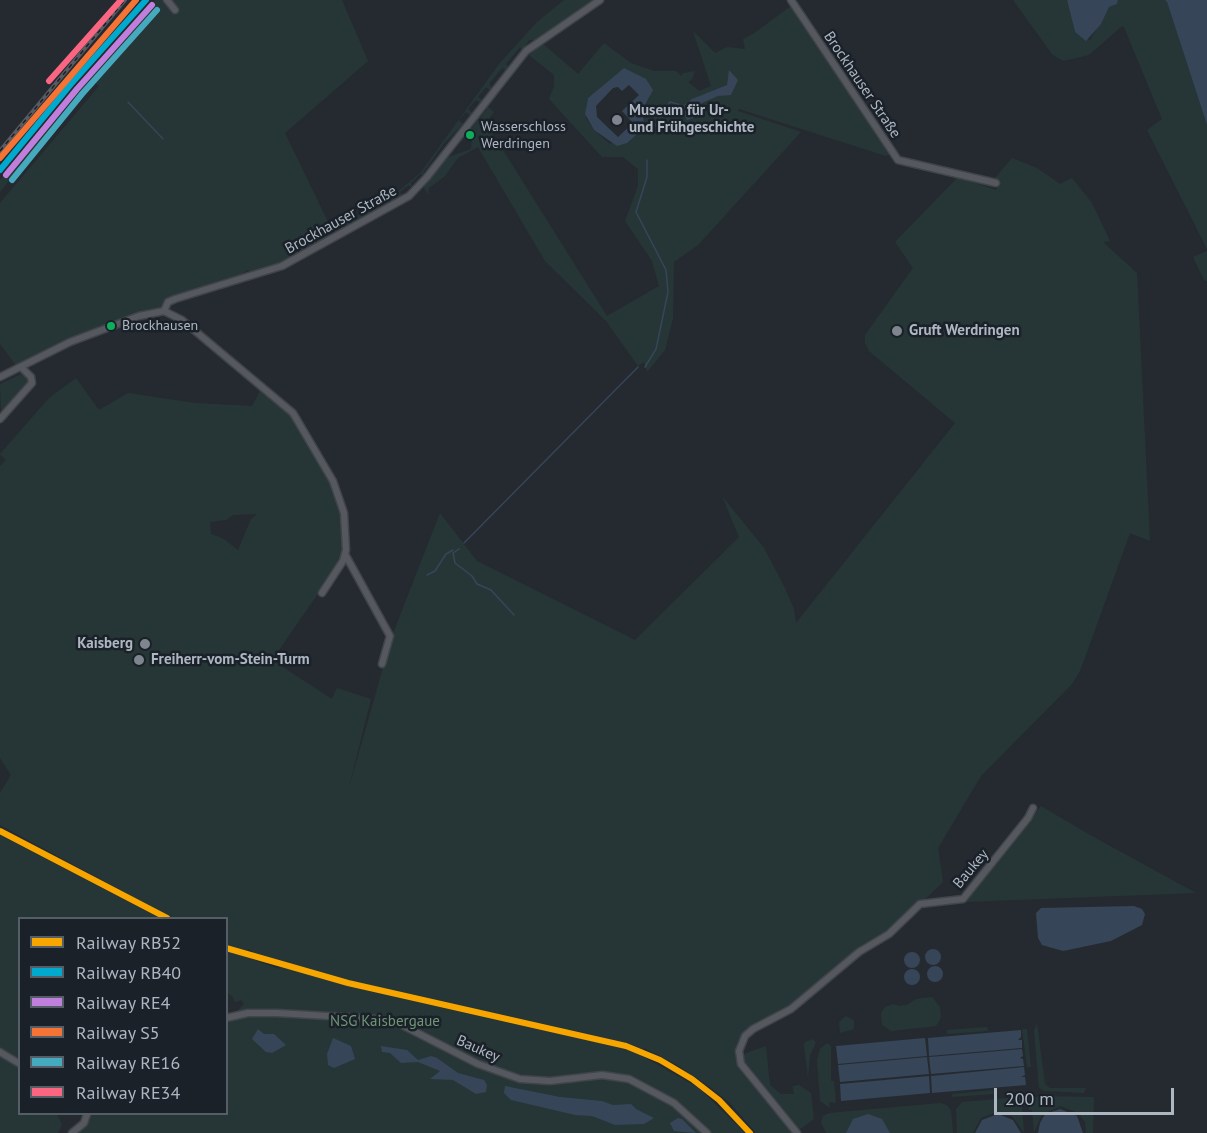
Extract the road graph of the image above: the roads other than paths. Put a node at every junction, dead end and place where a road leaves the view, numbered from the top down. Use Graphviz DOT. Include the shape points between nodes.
graph roads {
  1 [pos="167,0"];
  2 [pos="600,0"];
  3 [pos="791,0"];
  4 [pos="175,10"];
  5 [pos="996,183"];
  6 [pos="164,311"];
  7 [pos="21,367"];
  8 [pos="0,377"];
  9 [pos="0,419"];
  10 [pos="345,554"];
  11 [pos="322,593"];
  12 [pos="382,664"];
  13 [pos="1033,808"];
  14 [pos="228,1018"];
  15 [pos="0,1052"];
  16 [pos="18,1063"];
  17 [pos="86,1115"];
  18 [pos="72,1133"];
  19 [pos="708,1133"];
  20 [pos="797,1133"];
  1 -- 4 [label="street"];
  2 -- 6 [label="street, Brockhauser Straße" via="526,51 409,196 282,266 175,299 168,302"];
  3 -- 5 [label="street, Brockhauser Straße" via="898,160"];
  6 -- 7 [label="street" via="111,326"];
  6 -- 10 [label="street" via="192,328 293,413 340,499 346,526"];
  7 -- 8 [label="street"];
  7 -- 9 [label="street" via="32,383"];
  10 -- 11 [label="street"];
  10 -- 12 [label="street" via="390,636"];
  13 -- 20 [label="street, Baukey" via="963,899 920,904 889,934 859,952 790,1009 745,1036 739,1051 741,1064"];
  14 -- 19 [label="street, Baukey" via="277,1012 398,1023 478,1064 520,1079 550,1081 602,1075 629,1079 674,1103"];
  15 -- 16 [label="street"];
  17 -- 18 [label="street" via="84,1123"];
}
